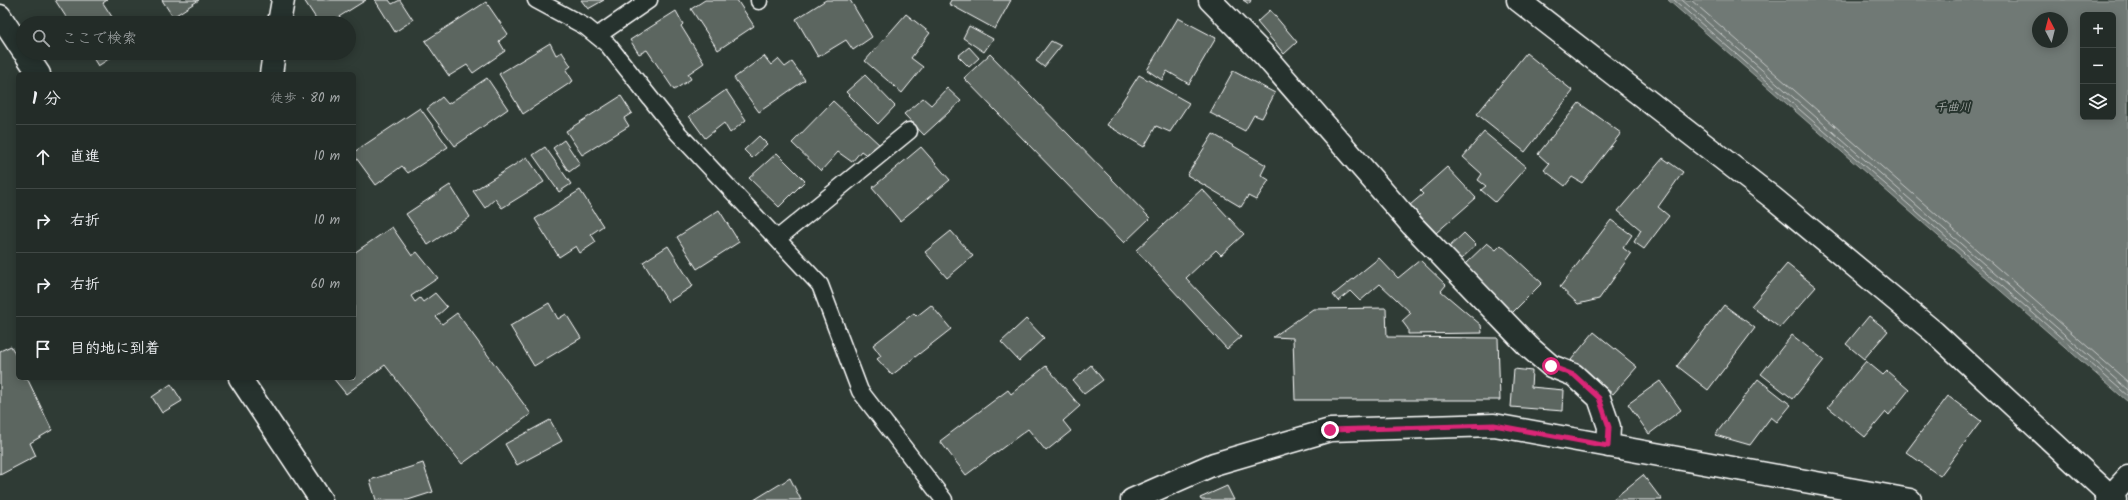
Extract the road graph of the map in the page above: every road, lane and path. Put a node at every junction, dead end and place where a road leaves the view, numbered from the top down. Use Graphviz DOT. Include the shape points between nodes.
graph roads {
  1 [pos="283,0"];
  2 [pos="536,0"];
  3 [pos="649,0"];
  4 [pos="1210,0"];
  5 [pos="1518,0"];
  6 [pos="0,16"];
  7 [pos="280,16"];
  8 [pos="597,36"];
  9 [pos="16,40"];
  10 [pos="30,60"];
  11 [pos="273,60"];
  12 [pos="38,72"];
  13 [pos="271,72"];
  14 [pos="909,131"];
  15 [pos="777,239"];
  16 [pos="241,380"];
  17 [pos="1608,446"];
  18 [pos="2128,477"];
  19 [pos="2111,499"];
  20 [pos="321,500"];
  21 [pos="944,500"];
  22 [pos="1132,500"];
  23 [pos="1910,500"];
  1 -- 7 [label="street"];
  2 -- 8 [label="lane" via="586,27"];
  3 -- 8 [label="lane"];
  4 -- 17 [label="street" via="1266,57 1412,225 1529,347 1551,366 1574,375 1599,398 1609,427"];
  5 -- 19 [label="street" via="1773,198 1928,327"];
  6 -- 9 [label="street"];
  8 -- 15 [label="lane" via="608,45 678,133"];
  10 -- 12 [label="street"];
  11 -- 13 [label="street"];
  14 -- 15 [label="lane"];
  15 -- 21 [label="lane" via="820,285 860,392"];
  16 -- 20 [label="street"];
  17 -- 22 [label="street" via="1494,425 1330,430 1214,464"];
  17 -- 23 [label="street"];
  18 -- 19 [label="street"];
}
